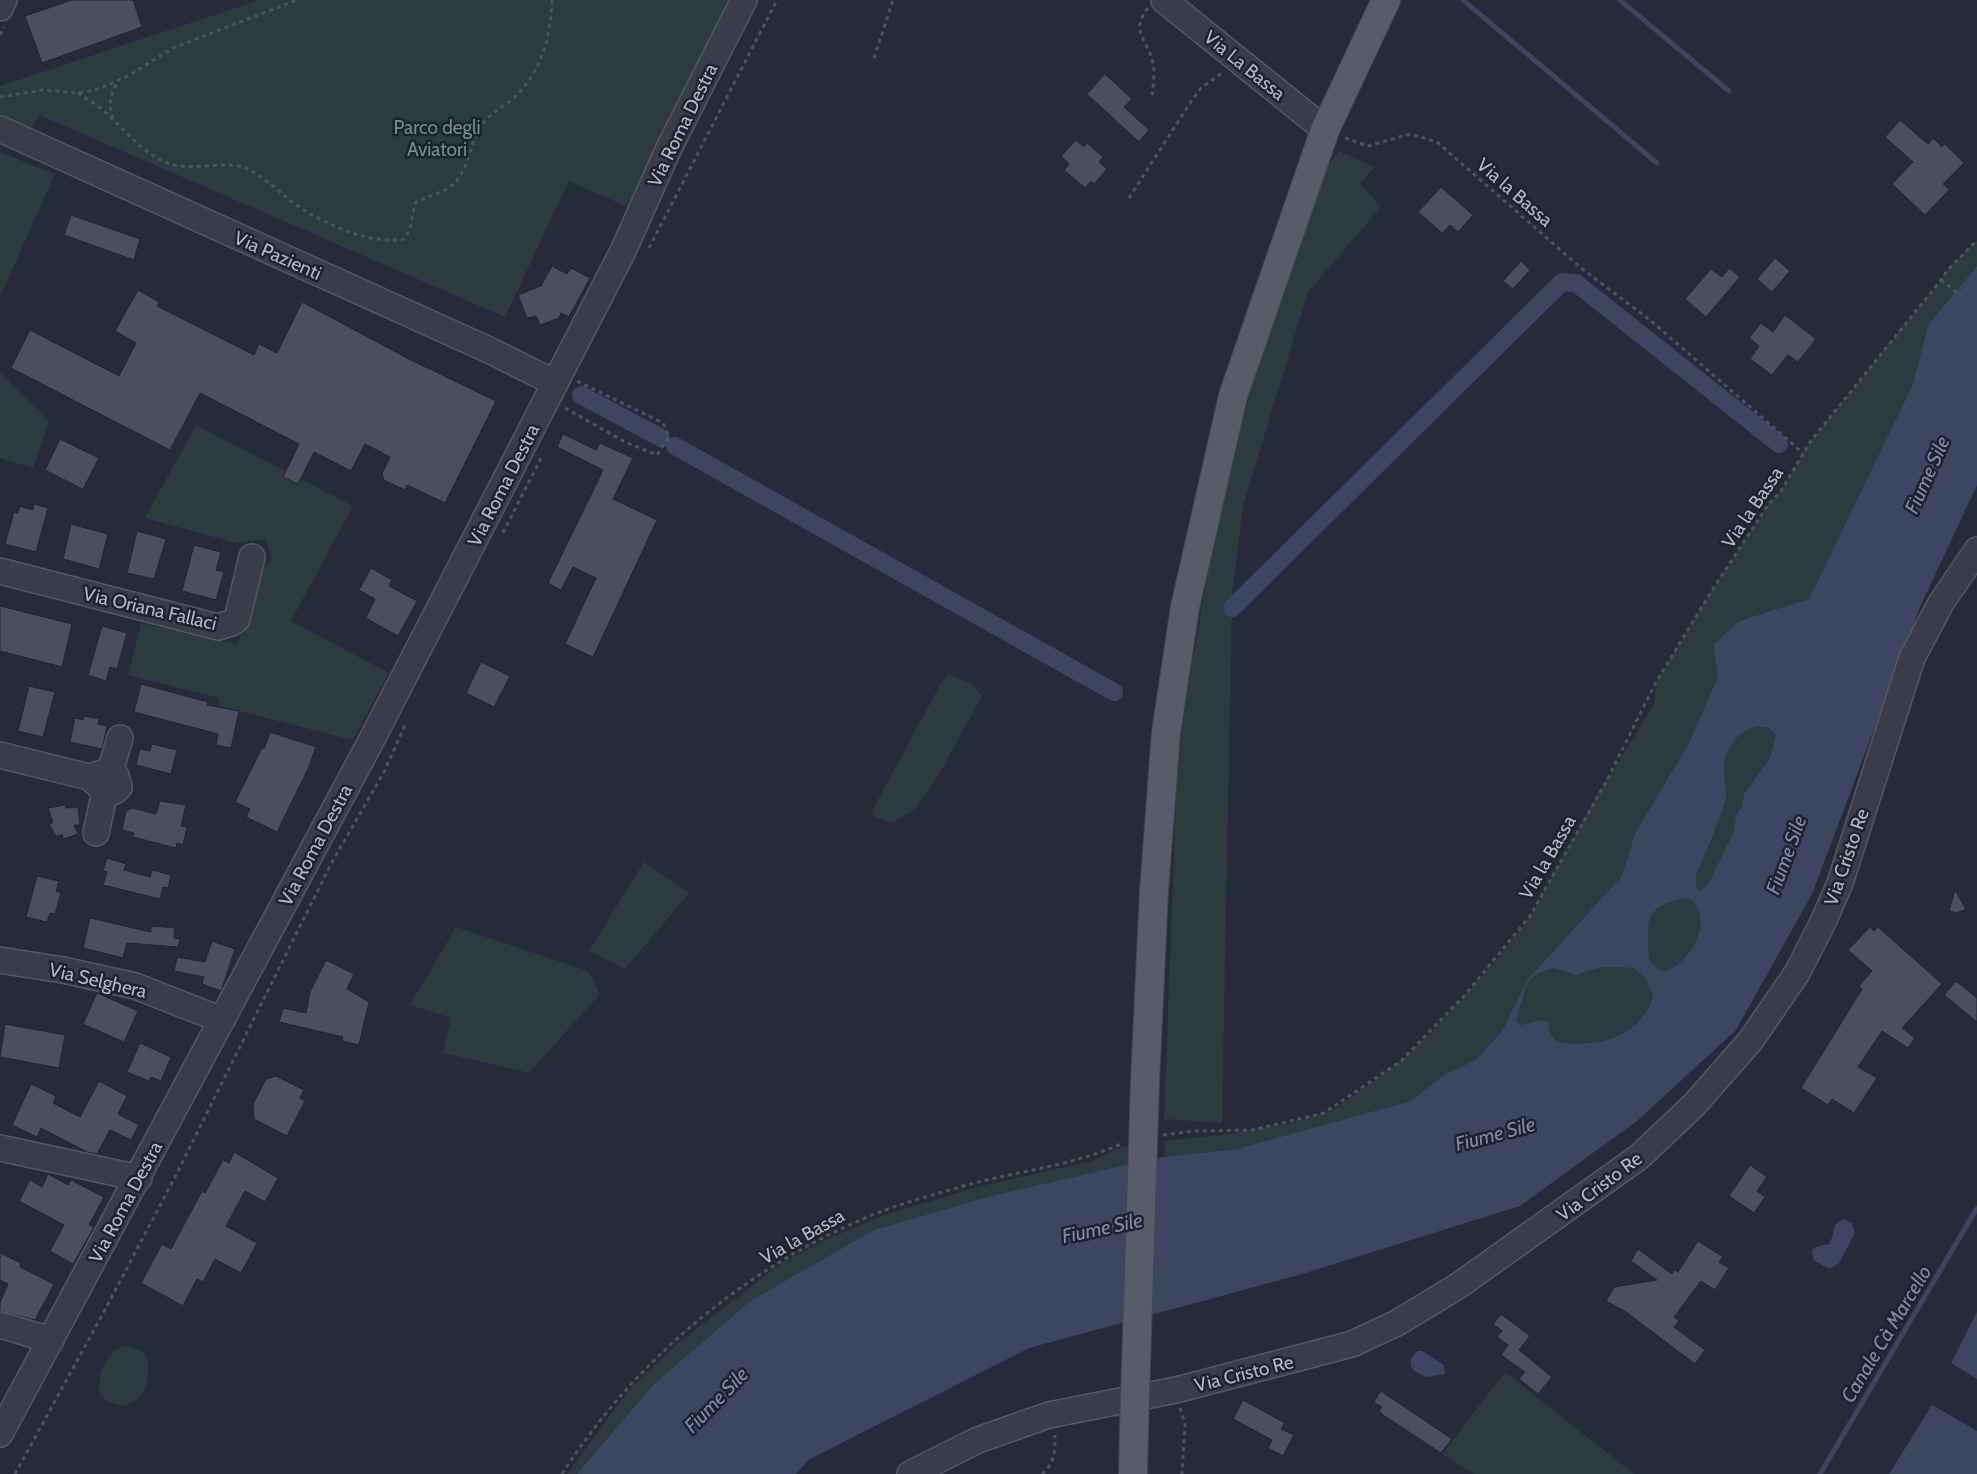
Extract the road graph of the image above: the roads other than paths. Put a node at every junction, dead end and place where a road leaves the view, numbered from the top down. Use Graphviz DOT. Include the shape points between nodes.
graph roads {
  1 [pos="4,0"];
  2 [pos="744,0"];
  3 [pos="753,0"];
  4 [pos="761,0"];
  5 [pos="1386,0"];
  6 [pos="1156,3"];
  7 [pos="0,8"];
  8 [pos="740,42"];
  9 [pos="0,129"];
  10 [pos="1326,130"];
  11 [pos="623,251"];
  12 [pos="555,385"];
  13 [pos="1977,550"];
  14 [pos="252,557"];
  15 [pos="0,571"];
  16 [pos="120,738"];
  17 [pos="0,755"];
  18 [pos="101,780"];
  19 [pos="96,833"];
  20 [pos="0,960"];
  21 [pos="222,1020"];
  22 [pos="0,1148"];
  23 [pos="138,1178"];
  24 [pos="0,1325"];
  25 [pos="51,1340"];
  26 [pos="0,1434"];
  27 [pos="910,1474"];
  28 [pos="1133,1474"];
  1 -- 7 [label="street"];
  2 -- 11 [label="street, Via Roma Destra" via="669,148"];
  3 -- 8 [label="street, Via Roma Destra"];
  4 -- 8 [label="street, Via Roma Destra"];
  5 -- 10 [label="main road"];
  6 -- 10 [label="street, Via La Bassa" via="1239,60"];
  8 -- 11 [label="street, Via Roma Destra" via="673,170"];
  9 -- 12 [label="street, Via Pazienti" via="472,342"];
  10 -- 28 [label="main road, bridge" via="1233,396 1185,607 1166,733 1145,1082"];
  11 -- 12 [label="street, Via Roma Destra"];
  12 -- 21 [label="street, Via Roma Destra"];
  13 -- 27 [label="street, Via Cristo Re" via="1941,603 1912,658 1840,884 1797,972 1751,1040 1694,1105 1639,1157 1458,1286 1352,1344 1176,1390 1049,1415 978,1440"];
  14 -- 15 [label="street, Via Oriana Fallaci" via="237,618 232,623 218,626"];
  16 -- 18 [label="street"];
  17 -- 18 [label="street"];
  18 -- 19 [label="street"];
  20 -- 21 [label="street, Via Selghera" via="84,983 135,986"];
  21 -- 23 [label="street, Via Roma Destra"];
  22 -- 23 [label="street"];
  23 -- 25 [label="street, Via Roma Destra"];
  24 -- 25 [label="street"];
  25 -- 26 [label="street, Via Roma Destra"];
}
